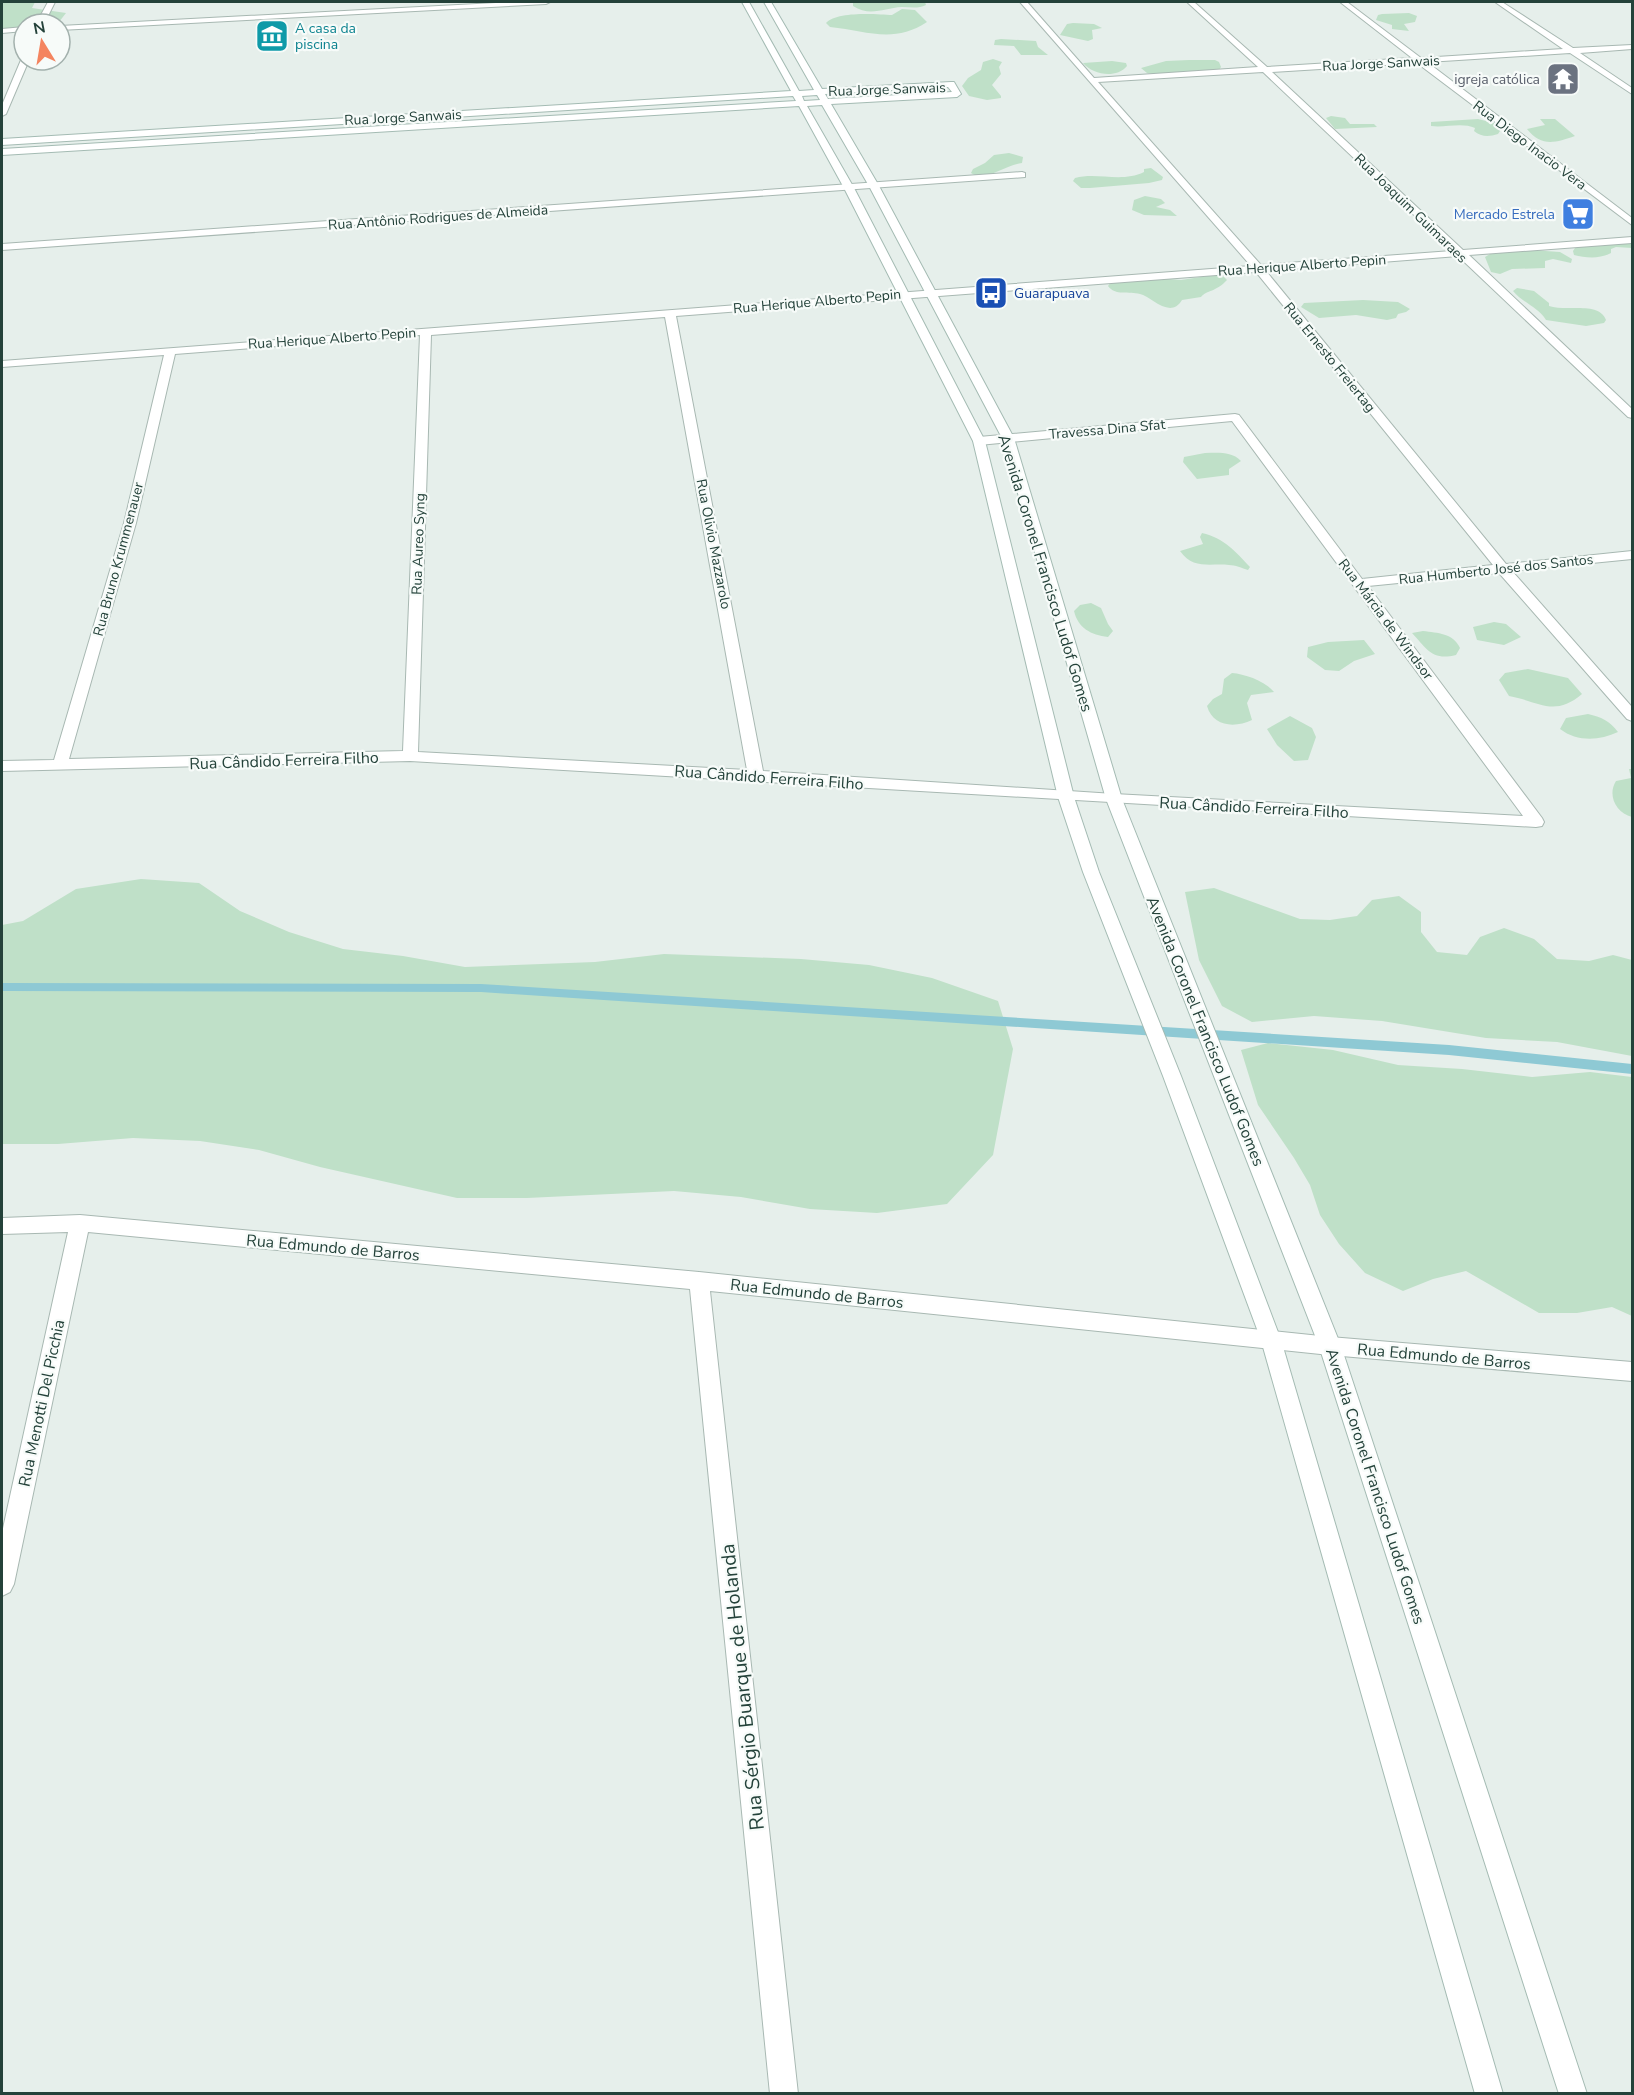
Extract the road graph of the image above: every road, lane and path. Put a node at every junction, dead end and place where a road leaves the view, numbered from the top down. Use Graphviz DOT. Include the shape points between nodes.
graph roads {
  1 [pos="546,2"];
  2 [pos="745,2"];
  3 [pos="767,2"];
  4 [pos="1023,2"];
  5 [pos="1190,2"];
  6 [pos="1343,2"];
  7 [pos="1498,2"];
  8 [pos="394,6"];
  9 [pos="72,27"];
  10 [pos="1632,47"];
  11 [pos="1572,51"];
  12 [pos="1420,61"];
  13 [pos="1266,70"];
  14 [pos="20,72"];
  15 [pos="1094,80"];
  16 [pos="1632,91"];
  17 [pos="822,97"];
  18 [pos="798,98"];
  19 [pos="2,114"];
  20 [pos="2,142"];
  21 [pos="2,152"];
  22 [pos="1023,175"];
  23 [pos="874,186"];
  24 [pos="849,188"];
  25 [pos="1632,222"];
  26 [pos="1632,240"];
  27 [pos="2,247"];
  28 [pos="1459,253"];
  29 [pos="1258,268"];
  30 [pos="931,292"];
  31 [pos="903,294"];
  32 [pos="670,313"];
  33 [pos="426,331"];
  34 [pos="170,351"];
  35 [pos="2,364"];
  36 [pos="1632,415"];
  37 [pos="1235,417"];
  38 [pos="1008,438"];
  39 [pos="980,441"];
  40 [pos="1632,555"];
  41 [pos="1503,569"];
  42 [pos="1360,583"];
  43 [pos="1632,716"];
  44 [pos="410,756"];
  45 [pos="2,766"];
  46 [pos="60,766"];
  47 [pos="756,775"];
  48 [pos="1066,796"];
  49 [pos="1114,800"];
  50 [pos="1536,822"];
  51 [pos="80,1223"];
  52 [pos="2,1226"];
  53 [pos="699,1281"];
  54 [pos="1271,1340"];
  55 [pos="1330,1346"];
  56 [pos="1632,1372"];
  57 [pos="2,1584"];
  58 [pos="784,2094"];
  59 [pos="1489,2094"];
  60 [pos="1573,2094"];
  1 -- 8 [label="street"];
  2 -- 18 [label="street, Avenida Coronel Francisco Ludof Gomes"];
  3 -- 17 [label="street, Avenida Coronel Francisco Ludof Gomes"];
  4 -- 15 [label="street, Rua Ernesto Freiertag"];
  5 -- 13 [label="street, Rua Joaquim Guimaraes"];
  6 -- 12 [label="street, Rua Diego Inacio Vera"];
  7 -- 11 [label="street"];
  8 -- 9 [label="street" via="221,14"];
  10 -- 11 [label="street, Rua Jorge Sanwais"];
  11 -- 12 [label="street, Rua Jorge Sanwais"];
  11 -- 16 [label="street"];
  12 -- 13 [label="street, Rua Jorge Sanwais"];
  12 -- 25 [label="street, Rua Diego Inacio Vera"];
  13 -- 15 [label="street, Rua Jorge Sanwais"];
  13 -- 28 [label="street, Rua Joaquim Guimaraes"];
  14 -- 19 [label="street"];
  15 -- 29 [label="street, Rua Ernesto Freiertag"];
  17 -- 17 [label="street, Rua Jorge Sanwais" via="957,94 951,84"];
  17 -- 18 [label="street, Rua Jorge Sanwais"];
  17 -- 23 [label="street, Avenida Coronel Francisco Ludof Gomes"];
  18 -- 20 [label="street, Rua Jorge Sanwais"];
  18 -- 21 [label="street, Rua Jorge Sanwais"];
  18 -- 24 [label="street, Avenida Coronel Francisco Ludof Gomes"];
  22 -- 23 [label="street, Rua Antônio Rodrigues de Almeida"];
  23 -- 24 [label="street, Rua Antônio Rodrigues de Almeida"];
  23 -- 30 [label="street, Avenida Coronel Francisco Ludof Gomes"];
  24 -- 27 [label="street, Rua Antônio Rodrigues de Almeida"];
  24 -- 31 [label="street, Avenida Coronel Francisco Ludof Gomes"];
  26 -- 28 [label="street, Rua Herique Alberto Pepin"];
  28 -- 29 [label="street, Rua Herique Alberto Pepin"];
  28 -- 36 [label="street, Rua Joaquim Guimaraes"];
  29 -- 30 [label="street, Rua Herique Alberto Pepin"];
  29 -- 41 [label="street, Rua Ernesto Freiertag"];
  30 -- 31 [label="street, Rua Herique Alberto Pepin"];
  30 -- 38 [label="street, Avenida Coronel Francisco Ludof Gomes"];
  31 -- 32 [label="street, Rua Herique Alberto Pepin"];
  31 -- 39 [label="street, Avenida Coronel Francisco Ludof Gomes"];
  32 -- 33 [label="street, Rua Herique Alberto Pepin"];
  32 -- 47 [label="street, Rua Olivio Mazzarolo"];
  33 -- 34 [label="street, Rua Herique Alberto Pepin"];
  33 -- 44 [label="street, Rua Aureo Syng"];
  34 -- 35 [label="street, Rua Herique Alberto Pepin"];
  34 -- 46 [label="street, Rua Bruno Krummenauer" via="130,524"];
  37 -- 38 [label="street, Travessa Dina Sfat"];
  37 -- 42 [label="street, Rua Márcia de Windsor"];
  38 -- 39 [label="street, Travessa Dina Sfat"];
  38 -- 49 [label="street, Avenida Coronel Francisco Ludof Gomes"];
  39 -- 48 [label="street, Avenida Coronel Francisco Ludof Gomes"];
  40 -- 41 [label="street, Rua Humberto José dos Santos"];
  41 -- 42 [label="street, Rua Humberto José dos Santos"];
  41 -- 43 [label="street, Rua Ernesto Freiertag"];
  42 -- 50 [label="street, Rua Márcia de Windsor"];
  44 -- 46 [label="street, Rua Cândido Ferreira Filho"];
  44 -- 47 [label="street, Rua Cândido Ferreira Filho"];
  45 -- 46 [label="street, Rua Cândido Ferreira Filho"];
  47 -- 48 [label="street, Rua Cândido Ferreira Filho"];
  48 -- 49 [label="street, Rua Cândido Ferreira Filho"];
  48 -- 54 [label="street, Avenida Coronel Francisco Ludof Gomes" via="1091,872"];
  49 -- 50 [label="street, Rua Cândido Ferreira Filho"];
  49 -- 55 [label="street, Avenida Coronel Francisco Ludof Gomes"];
  51 -- 52 [label="street, Rua Edmundo de Barros"];
  51 -- 53 [label="street, Rua Edmundo de Barros"];
  51 -- 57 [label="street, Rua Menotti Del Picchia"];
  53 -- 54 [label="street, Rua Edmundo de Barros"];
  53 -- 58 [label="street, Rua Sérgio Buarque de Holanda"];
  54 -- 55 [label="street, Rua Edmundo de Barros"];
  54 -- 59 [label="street, Avenida Coronel Francisco Ludof Gomes"];
  55 -- 56 [label="street, Rua Edmundo de Barros"];
  55 -- 60 [label="street, Avenida Coronel Francisco Ludof Gomes"];
}
